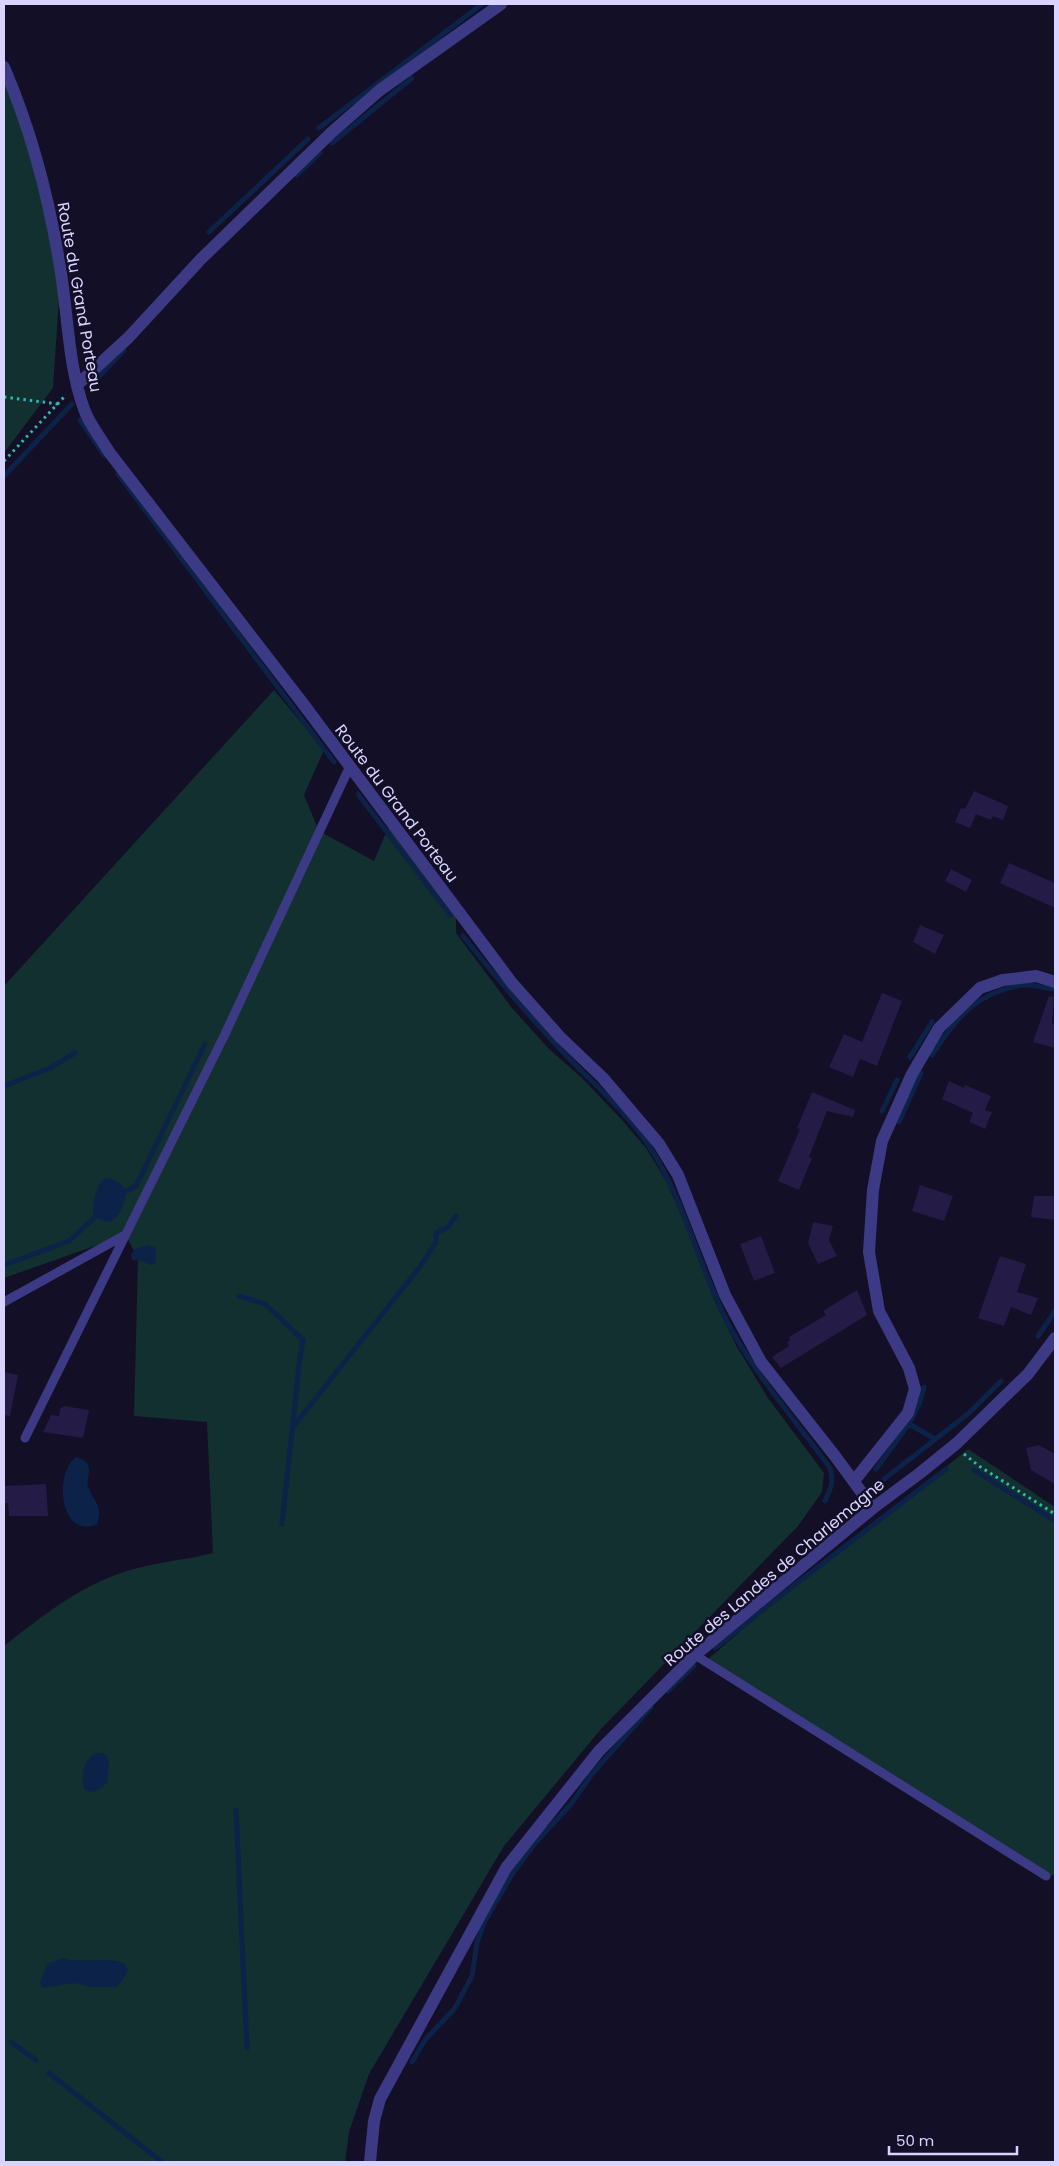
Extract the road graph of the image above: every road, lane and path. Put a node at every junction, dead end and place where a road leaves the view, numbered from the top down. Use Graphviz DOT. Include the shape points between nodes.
graph roads {
  1 [pos="501,4"];
  2 [pos="4,67"];
  3 [pos="77,385"];
  4 [pos="4,397"];
  5 [pos="58,404"];
  6 [pos="4,461"];
  7 [pos="350,766"];
  8 [pos="1055,982"];
  9 [pos="125,1235"];
  10 [pos="4,1302"];
  11 [pos="1055,1338"];
  12 [pos="25,1438"];
  13 [pos="957,1442"];
  14 [pos="854,1481"];
  15 [pos="872,1508"];
  16 [pos="1055,1514"];
  17 [pos="696,1654"];
  18 [pos="1046,1876"];
  19 [pos="370,2162"];
  1 -- 3 [label="street" via="380,90 332,132 201,259 129,337"];
  2 -- 3 [label="street, Route du Grand Porteau" via="41,170 60,268"];
  3 -- 5 [label="path"];
  3 -- 7 [label="street, Route du Grand Porteau" via="85,411 109,452"];
  4 -- 5 [label="path"];
  5 -- 6 [label="path"];
  7 -- 9 [label="lane" via="225,1034"];
  7 -- 14 [label="street, Route du Grand Porteau" via="512,983 602,1078 658,1144 678,1175 725,1295 760,1362"];
  8 -- 14 [label="street" via="1036,976 1003,980 980,988 940,1028 912,1074 882,1141 873,1190 869,1252 879,1311 910,1368 915,1389 908,1413"];
  9 -- 10 [label="lane"];
  9 -- 12 [label="lane"];
  11 -- 13 [label="street, Route des Landes de Charlemagne" via="1028,1374"];
  13 -- 15 [label="street, Route des Landes de Charlemagne"];
  13 -- 16 [label="path" via="964,1454 979,1466"];
  14 -- 15 [label="street, Route du Grand Porteau"];
  15 -- 17 [label="street, Route des Landes de Charlemagne"];
  17 -- 18 [label="lane"];
  17 -- 19 [label="street, Route des Landes de Charlemagne" via="599,1751 506,1868 380,2099"];
}
